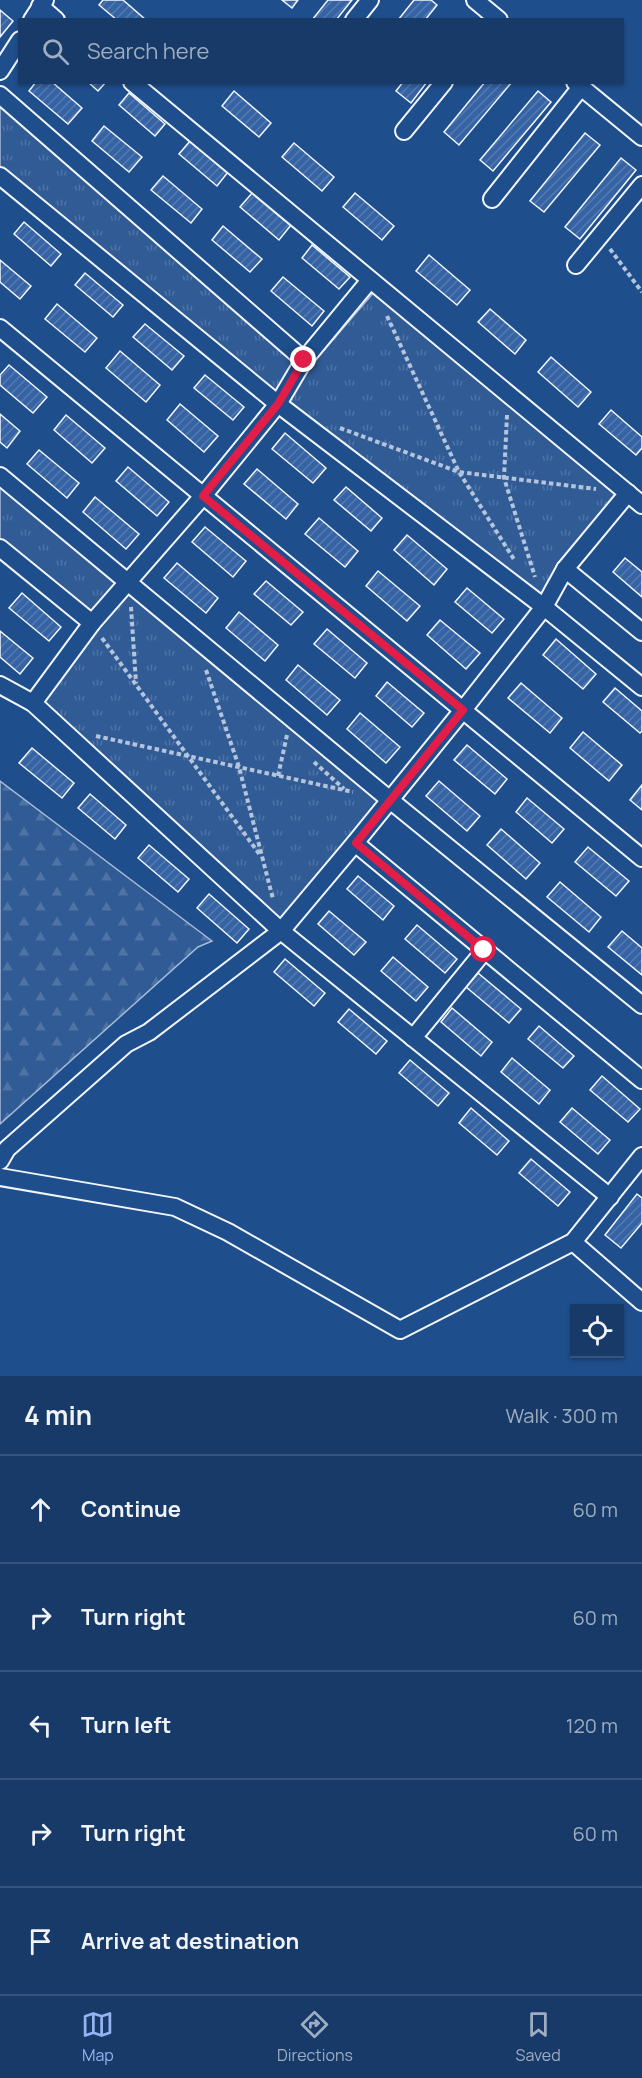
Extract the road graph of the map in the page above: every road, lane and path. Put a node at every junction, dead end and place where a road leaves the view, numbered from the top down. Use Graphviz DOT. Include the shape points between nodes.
graph roads {
  1 [pos="370,0"];
  2 [pos="475,0"];
  3 [pos="39,9"];
  4 [pos="53,18"];
  5 [pos="356,18"];
  6 [pos="496,18"];
  7 [pos="18,43"];
  8 [pos="0,72"];
  9 [pos="134,84"];
  10 [pos="442,84"];
  11 [pos="578,85"];
  12 [pos="0,95"];
  13 [pos="404,131"];
  14 [pos="642,137"];
  15 [pos="0,176"];
  16 [pos="642,185"];
  17 [pos="492,199"];
  18 [pos="600,236"];
  19 [pos="576,265"];
  20 [pos="370,280"];
  21 [pos="642,292"];
  22 [pos="385,313"];
  23 [pos="0,328"];
  24 [pos="304,360"];
  25 [pos="507,393"];
  26 [pos="278,404"];
  27 [pos="331,424"];
  28 [pos="459,472"];
  29 [pos="0,476"];
  30 [pos="504,478"];
  31 [pos="628,493"];
  32 [pos="203,496"];
  33 [pos="642,505"];
  34 [pos="0,548"];
  35 [pos="520,568"];
  36 [pos="565,569"];
  37 [pos="129,582"];
  38 [pos="544,607"];
  39 [pos="92,623"];
  40 [pos="642,632"];
  41 [pos="193,635"];
  42 [pos="136,684"];
  43 [pos="0,686"];
  44 [pos="642,687"];
  45 [pos="33,703"];
  46 [pos="463,710"];
  47 [pos="292,718"];
  48 [pos="95,736"];
  49 [pos="188,756"];
  50 [pos="240,767"];
  51 [pos="278,776"];
  52 [pos="356,792"];
  53 [pos="390,800"];
  54 [pos="356,843"];
  55 [pos="262,858"];
  56 [pos="642,858"];
  57 [pos="273,900"];
  58 [pos="281,931"];
  59 [pos="484,950"];
  60 [pos="642,1005"];
  61 [pos="413,1038"];
  62 [pos="642,1080"];
  63 [pos="642,1156"];
  64 [pos="0,1161"];
  65 [pos="0,1177"];
  66 [pos="610,1197"];
  67 [pos="573,1242"];
  68 [pos="642,1302"];
  1 -- 5 [label="street"];
  2 -- 6 [label="street"];
  3 -- 4 [label="street"];
  7 -- 8 [label="street"];
  9 -- 20 [label="street"];
  10 -- 13 [label="street"];
  11 -- 14 [label="street"];
  11 -- 17 [label="street"];
  12 -- 24 [label="street"];
  15 -- 26 [label="street"];
  16 -- 18 [label="street"];
  18 -- 19 [label="street"];
  18 -- 21 [label="path"];
  20 -- 24 [label="street"];
  20 -- 25 [label="street"];
  22 -- 28 [label="path"];
  23 -- 32 [label="street"];
  24 -- 26 [label="street"];
  25 -- 30 [label="path"];
  25 -- 31 [label="street"];
  26 -- 32 [label="street"];
  26 -- 38 [label="street"];
  27 -- 28 [label="path"];
  28 -- 30 [label="path"];
  28 -- 35 [label="path"];
  29 -- 37 [label="street"];
  30 -- 31 [label="path"];
  30 -- 38 [label="path"];
  31 -- 33 [label="street"];
  31 -- 36 [label="street"];
  32 -- 37 [label="street"];
  32 -- 46 [label="street"];
  34 -- 39 [label="street"];
  36 -- 38 [label="street"];
  36 -- 40 [label="street"];
  37 -- 39 [label="street"];
  37 -- 41 [label="street"];
  37 -- 42 [label="path"];
  38 -- 44 [label="street"];
  38 -- 46 [label="street"];
  39 -- 42 [label="path"];
  39 -- 45 [label="street"];
  41 -- 47 [label="street"];
  41 -- 50 [label="path"];
  42 -- 49 [label="path"];
  43 -- 45 [label="street"];
  45 -- 58 [label="street"];
  46 -- 53 [label="street"];
  46 -- 56 [label="street"];
  47 -- 51 [label="path"];
  47 -- 53 [label="street"];
  48 -- 49 [label="path"];
  49 -- 50 [label="path"];
  49 -- 55 [label="path"];
  50 -- 51 [label="path"];
  50 -- 55 [label="path"];
  51 -- 52 [label="path"];
  53 -- 54 [label="street"];
  53 -- 60 [label="street"];
  54 -- 58 [label="street"];
  54 -- 59 [label="street"];
  55 -- 57 [label="path"];
  58 -- 61 [label="street"];
  58 -- 64 [label="street" via="149,1032 126,1044 7,1149"];
  59 -- 61 [label="street"];
  59 -- 62 [label="street"];
  61 -- 66 [label="street"];
  63 -- 66 [label="street"];
  65 -- 67 [label="street" via="175,1207 228,1232 400,1330"];
  66 -- 67 [label="street"];
  67 -- 68 [label="street"];
}
